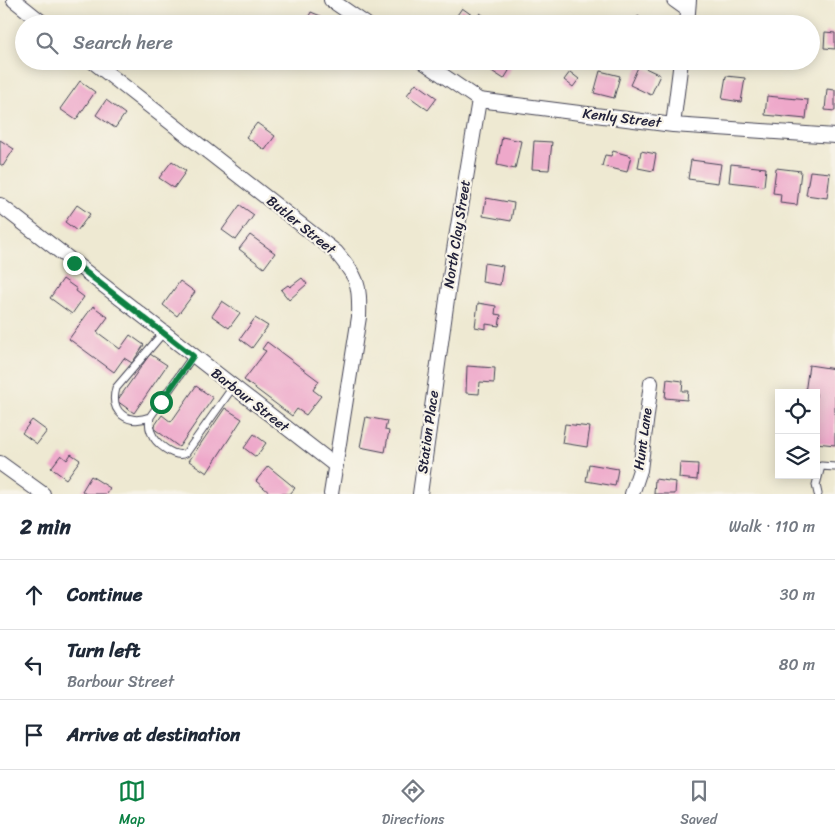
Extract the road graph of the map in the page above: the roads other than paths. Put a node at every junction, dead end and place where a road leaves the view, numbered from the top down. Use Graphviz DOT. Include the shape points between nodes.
graph roads {
  1 [pos="14,0"];
  2 [pos="331,0"];
  3 [pos="674,0"];
  4 [pos="688,11"];
  5 [pos="33,15"];
  6 [pos="353,15"];
  7 [pos="103,70"];
  8 [pos="435,70"];
  9 [pos="680,70"];
  10 [pos="479,100"];
  11 [pos="673,125"];
  12 [pos="835,136"];
  13 [pos="0,205"];
  14 [pos="163,332"];
  15 [pos="193,356"];
  16 [pos="436,369"];
  17 [pos="651,383"];
  18 [pos="233,386"];
  19 [pos="150,416"];
  20 [pos="0,463"];
  21 [pos="336,466"];
  22 [pos="835,467"];
  23 [pos="43,494"];
  24 [pos="331,494"];
  25 [pos="420,494"];
  26 [pos="632,494"];
  27 [pos="818,494"];
  1 -- 5 [label="street"];
  2 -- 6 [label="street"];
  3 -- 4 [label="street"];
  7 -- 21 [label="street, Butler Street" via="336,252 352,272 360,290 359,317"];
  8 -- 10 [label="street, Kenly Street"];
  9 -- 11 [label="street"];
  10 -- 11 [label="street, Kenly Street"];
  10 -- 16 [label="street, North Clay Street"];
  11 -- 12 [label="street, Kenly Street"];
  13 -- 14 [label="street, Barbour Street"];
  14 -- 15 [label="street, Barbour Street"];
  14 -- 19 [label="lane" via="116,388 114,397 117,409 127,417 141,420"];
  15 -- 18 [label="street, Barbour Street"];
  15 -- 19 [label="lane"];
  16 -- 25 [label="street, Station Place"];
  17 -- 26 [label="street, Hunt Lane" via="640,470"];
  18 -- 19 [label="lane" via="182,455 165,448 152,434"];
  18 -- 21 [label="street, Barbour Street"];
  20 -- 23 [label="street"];
  21 -- 24 [label="street, Butler Street"];
  22 -- 27 [label="lane" via="821,466 816,485"];
}
